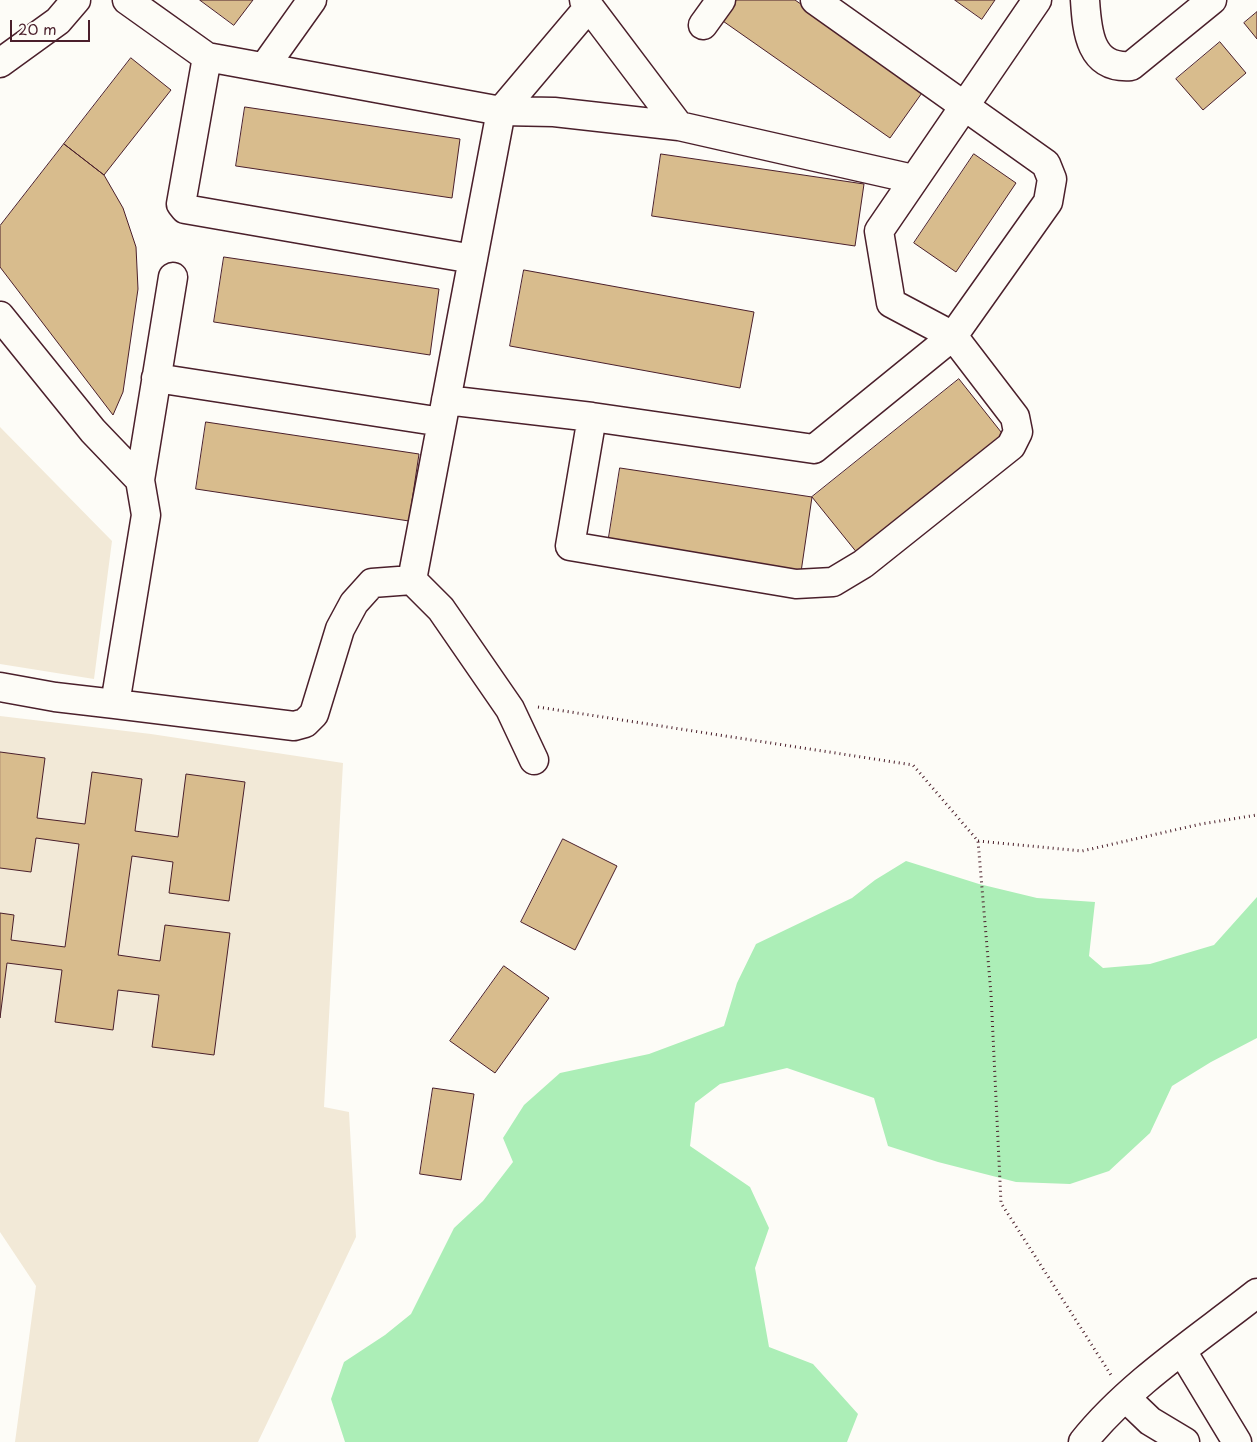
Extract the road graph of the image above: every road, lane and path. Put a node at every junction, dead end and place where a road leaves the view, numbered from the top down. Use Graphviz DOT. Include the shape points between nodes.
graph roads {
  1 [pos="76,0"];
  2 [pos="127,0"];
  3 [pos="312,0"];
  4 [pos="720,0"];
  5 [pos="815,0"];
  6 [pos="1037,0"];
  7 [pos="1085,0"];
  8 [pos="1212,0"];
  9 [pos="586,4"];
  10 [pos="703,25"];
  11 [pos="207,56"];
  12 [pos="0,63"];
  13 [pos="265,66"];
  14 [pos="965,105"];
  15 [pos="501,111"];
  16 [pos="679,126"];
  17 [pos="913,179"];
  18 [pos="473,259"];
  19 [pos="173,276"];
  20 [pos="0,316"];
  21 [pos="953,336"];
  22 [pos="156,378"];
  23 [pos="444,411"];
  24 [pos="592,417"];
  25 [pos="140,480"];
  26 [pos="412,580"];
  27 [pos="0,687"];
  28 [pos="505,702"];
  29 [pos="115,704"];
  30 [pos="534,760"];
  31 [pos="1257,815"];
  32 [pos="978,841"];
  33 [pos="1257,1293"];
  34 [pos="1182,1351"];
  35 [pos="1126,1398"];
  36 [pos="1083,1442"];
  37 [pos="1185,1442"];
  38 [pos="1237,1442"];
  1 -- 12 [label="street" via="58,21"];
  2 -- 11 [label="street"];
  3 -- 13 [label="street"];
  4 -- 10 [label="street"];
  5 -- 14 [label="street"];
  6 -- 14 [label="street"];
  7 -- 8 [label="street" via="1087,25 1095,49 1106,63 1118,67 1131,66"];
  9 -- 15 [label="street"];
  9 -- 16 [label="street"];
  11 -- 13 [label="street"];
  11 -- 18 [label="street" via="181,204 185,210"];
  13 -- 15 [label="street"];
  14 -- 17 [label="street"];
  14 -- 21 [label="street" via="1046,164 1052,179 1048,202"];
  15 -- 16 [label="street" via="554,112"];
  15 -- 18 [label="street"];
  16 -- 17 [label="street"];
  17 -- 21 [label="street" via="879,231 891,303"];
  18 -- 23 [label="street"];
  19 -- 22 [label="street"];
  20 -- 25 [label="street" via="92,431"];
  21 -- 24 [label="street" via="814,449"];
  21 -- 24 [label="street" via="1015,416 1018,432 1012,446 870,558 833,582 796,584 570,546"];
  22 -- 23 [label="street"];
  22 -- 25 [label="street"];
  23 -- 24 [label="street"];
  23 -- 26 [label="street"];
  25 -- 29 [label="street" via="146,515"];
  26 -- 28 [label="street" via="441,609"];
  26 -- 29 [label="street" via="372,583 354,603 340,629 314,714 305,723 294,726"];
  27 -- 29 [label="street"];
  28 -- 30 [label="street"];
  28 -- 32 [label="path" via="913,765"];
  31 -- 32 [label="path" via="1082,851"];
  32 -- 35 [label="path" via="991,994 1001,1203"];
  33 -- 34 [label="street"];
  34 -- 35 [label="street"];
  34 -- 38 [label="street"];
  35 -- 36 [label="street"];
  35 -- 37 [label="street" via="1150,1421"];
}
